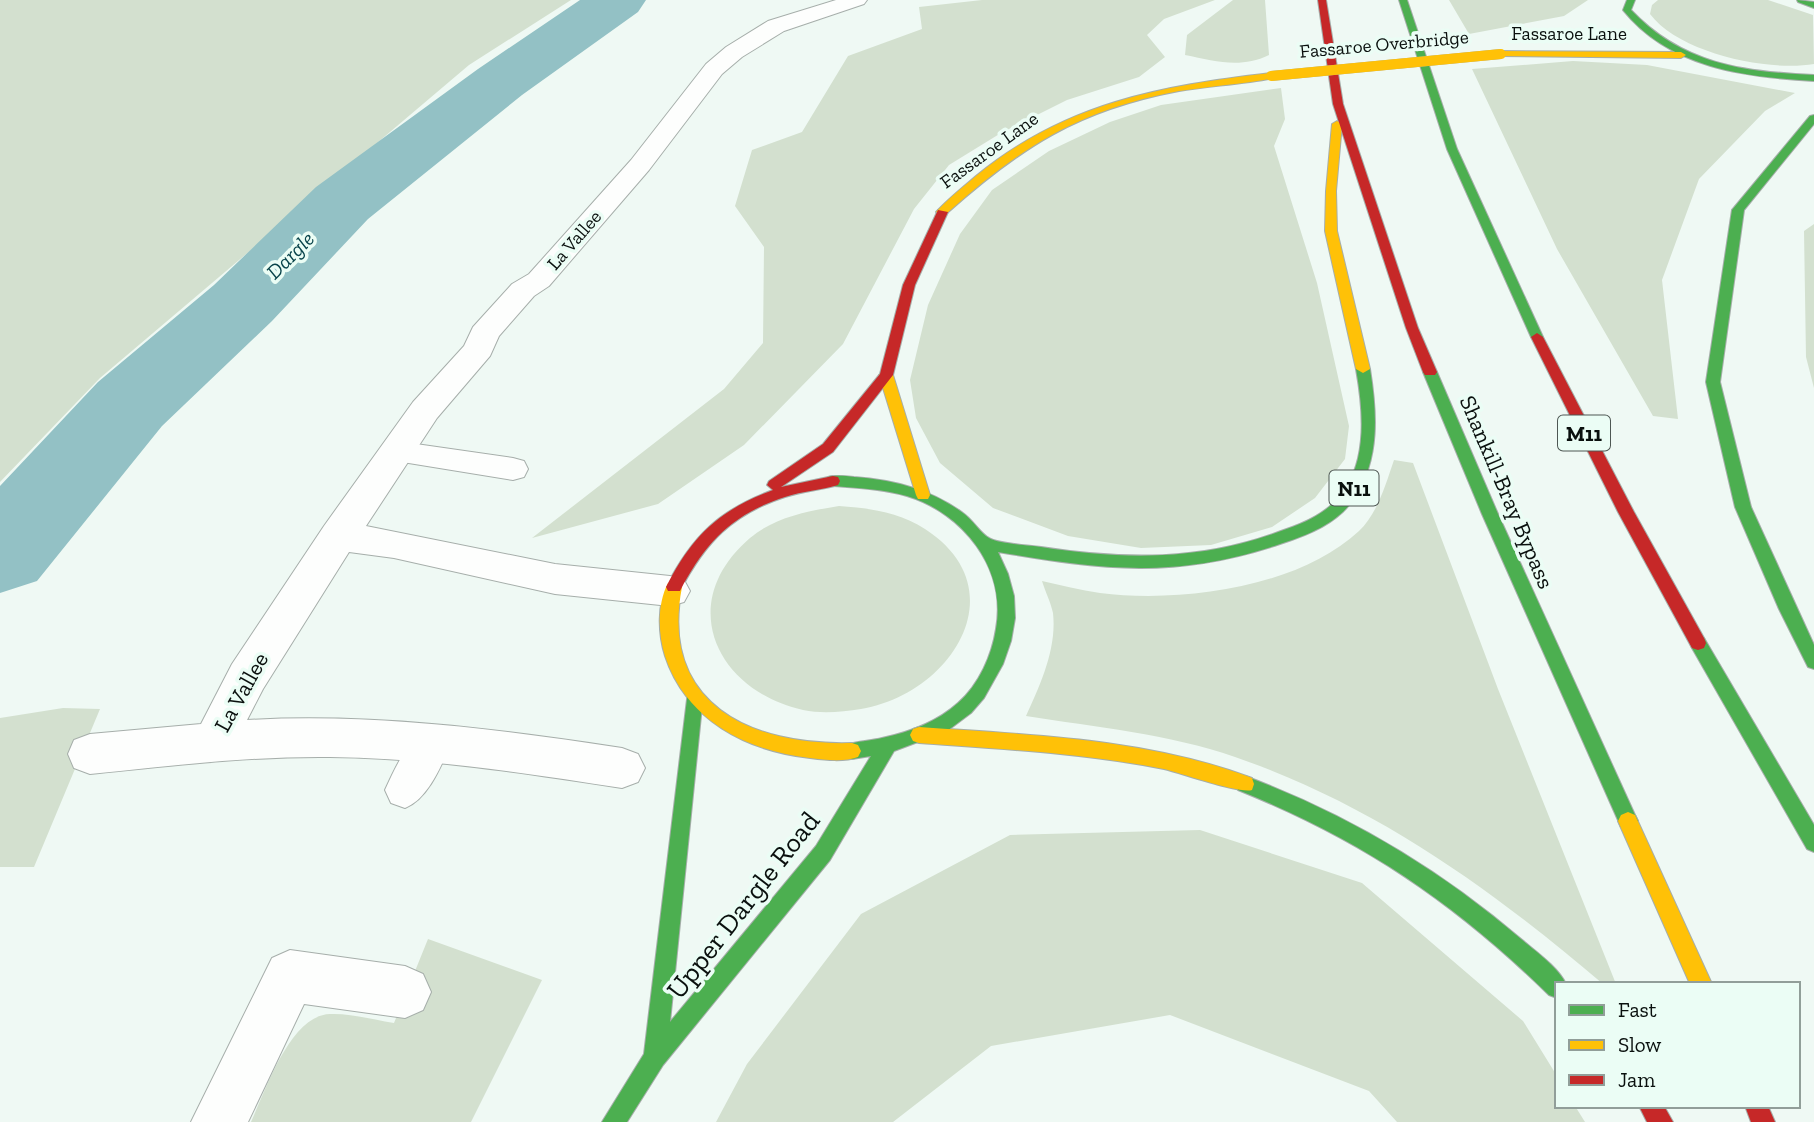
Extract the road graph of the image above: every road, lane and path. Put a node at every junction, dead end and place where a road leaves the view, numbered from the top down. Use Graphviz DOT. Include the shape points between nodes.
graph roads {
  1 [pos="857,0"];
  2 [pos="1322,0"];
  3 [pos="1403,0"];
  4 [pos="1631,0"];
  5 [pos="1801,0"];
  6 [pos="1814,5"];
  7 [pos="1598,36"];
  8 [pos="1502,54"];
  9 [pos="1690,56"];
  10 [pos="1271,76"];
  11 [pos="1814,78"];
  12 [pos="1338,104"];
  13 [pos="1814,118"];
  14 [pos="886,375"];
  15 [pos="396,452"];
  16 [pos="513,469"];
  17 [pos="923,495"];
  18 [pos="743,507"];
  19 [pos="337,536"];
  20 [pos="987,544"];
  21 [pos="670,591"];
  22 [pos="1814,662"];
  23 [pos="694,696"];
  24 [pos="919,735"];
  25 [pos="214,743"];
  26 [pos="432,744"];
  27 [pos="888,745"];
  28 [pos="90,754"];
  29 [pos="622,768"];
  30 [pos="405,790"];
  31 [pos="1814,843"];
  32 [pos="1700,982"];
  33 [pos="1555,985"];
  34 [pos="405,992"];
  35 [pos="655,1057"];
  36 [pos="219,1122"];
  37 [pos="614,1122"];
  1 -- 15 [label="street, La Vallee" via="776,26 715,69 549,270 523,290 484,334 479,349 425,410"];
  2 -- 12 [label="main road, Shankill-Bray Bypass / N11"];
  3 -- 31 [label="main road, M11" via="1460,167 1572,411 1727,699"];
  4 -- 9 [label="main road" via="1628,26"];
  5 -- 6 [label="main road"];
  7 -- 8 [label="main road, Fassaroe Lane"];
  8 -- 9 [label="main road, Fassaroe Lane"];
  8 -- 10 [label="main road, Fassaroe Overbridge, bridge"];
  9 -- 11 [label="main road" via="1764,75"];
  10 -- 14 [label="main road, Fassaroe Lane" via="1182,86 1095,109 1038,135 978,180 940,214 909,285"];
  12 -- 20 [label="main road, N11" via="1331,229 1367,396 1366,455 1359,482 1336,510 1254,551 1209,562 1163,567 1092,562"];
  12 -- 32 [label="main road, Shankill-Bray Bypass" via="1417,341"];
  13 -- 22 [label="main road" via="1738,210 1713,382 1744,507"];
  14 -- 17 [label="main road"];
  14 -- 18 [label="main road, Fassaroe Lane" via="828,448"];
  15 -- 16 [label="lane"];
  15 -- 19 [label="street, La Vallee"];
  17 -- 18 [label="main road" via="879,483 833,481 786,489"];
  17 -- 20 [label="main road" via="959,516"];
  18 -- 21 [label="main road" via="707,533"];
  19 -- 21 [label="street" via="555,579"];
  19 -- 25 [label="street, La Vallee" via="247,677"];
  20 -- 24 [label="main road" via="1007,585 1007,632 987,679 961,711"];
  21 -- 23 [label="main road" via="671,654"];
  23 -- 27 [label="main road" via="730,727 778,746 833,753"];
  23 -- 35 [label="main road, Upper Dargle Road"];
  24 -- 27 [label="main road"];
  24 -- 33 [label="main road" via="1057,745 1239,782 1331,821 1421,872 1520,947"];
  25 -- 26 [label="street, La Vallee" via="288,737"];
  25 -- 28 [label="street, La Vallee"];
  26 -- 29 [label="street, La Vallee"];
  26 -- 30 [label="lane"];
  27 -- 35 [label="main road, Upper Dargle Road" via="823,853"];
  34 -- 36 [label="street" via="290,976"];
  35 -- 37 [label="main road, Upper Dargle Road"];
}
